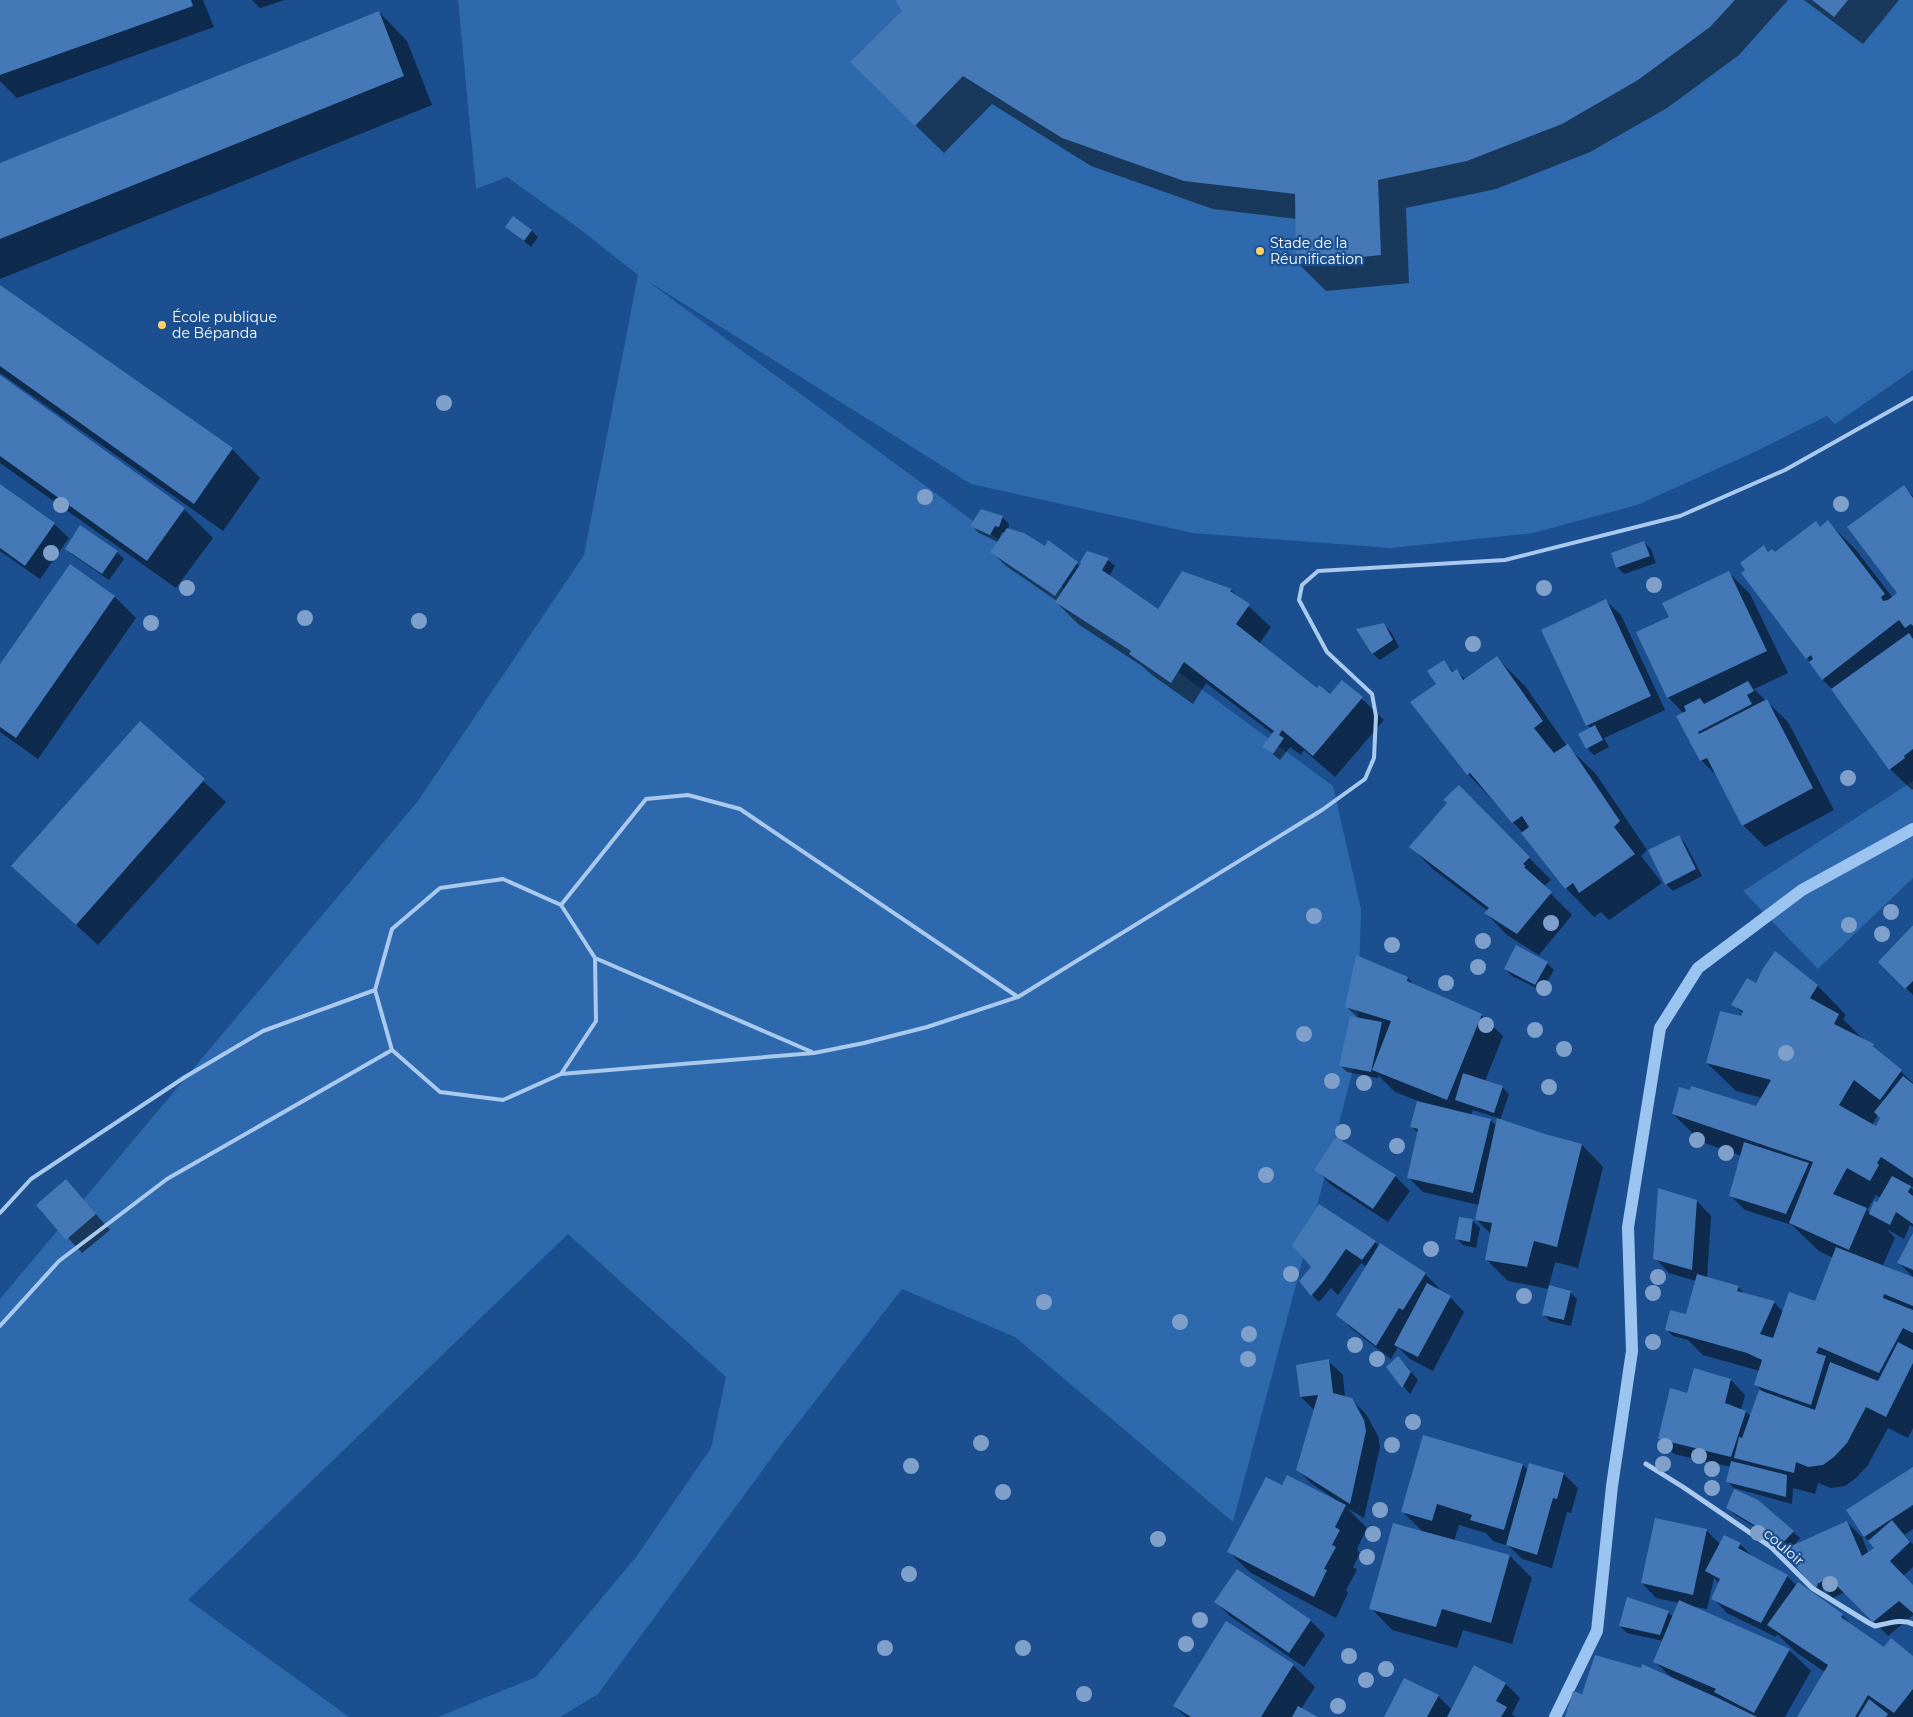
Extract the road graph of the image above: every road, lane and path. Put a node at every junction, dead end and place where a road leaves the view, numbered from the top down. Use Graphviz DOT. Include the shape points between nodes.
graph roads {
  1 [pos="1913,398"];
  2 [pos="560,905"];
  3 [pos="596,958"];
  4 [pos="375,990"];
  5 [pos="1018,997"];
  6 [pos="392,1050"];
  7 [pos="814,1053"];
  8 [pos="561,1074"];
  9 [pos="0,1213"];
  10 [pos="0,1326"];
  11 [pos="1646,1464"];
  12 [pos="1913,1624"];
  1 -- 5 [label="lane" via="1785,470 1680,516 1505,560 1318,571 1302,585 1299,600 1327,652 1372,694 1376,716 1374,758 1365,779 1322,810"];
  2 -- 3 [label="lane"];
  2 -- 4 [label="lane" via="503,879 440,888 392,929"];
  2 -- 5 [label="lane" via="646,799 688,795 740,809"];
  3 -- 7 [label="lane"];
  3 -- 8 [label="lane" via="596,1021"];
  4 -- 6 [label="lane"];
  4 -- 9 [label="lane" via="263,1031 185,1077 31,1179"];
  5 -- 7 [label="lane" via="928,1027"];
  6 -- 8 [label="lane" via="440,1092 503,1100"];
  6 -- 10 [label="lane" via="167,1179 59,1262"];
  7 -- 8 [label="lane"];
  11 -- 12 [label="street, couloir" via="1771,1548 1812,1588 1869,1623 1875,1626 1891,1622"];
}
